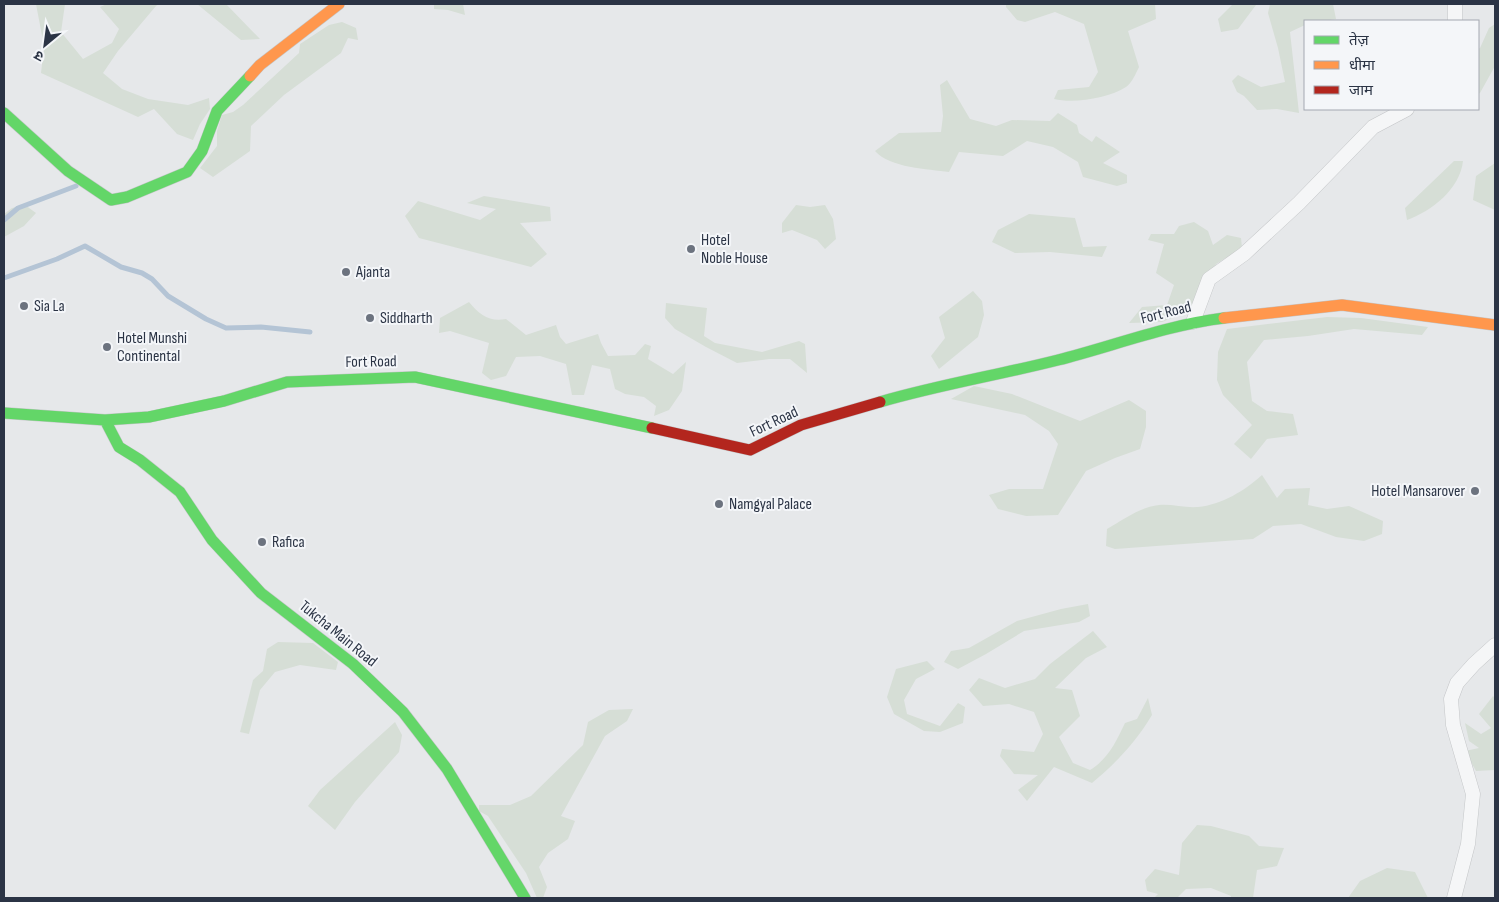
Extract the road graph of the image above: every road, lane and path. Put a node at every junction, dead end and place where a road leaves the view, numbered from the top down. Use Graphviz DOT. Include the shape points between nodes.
graph roads {
  1 [pos="339,4"];
  2 [pos="1455,4"];
  3 [pos="1455,20"];
  4 [pos="1405,110"];
  5 [pos="4,113"];
  6 [pos="1193,322"];
  7 [pos="1495,325"];
  8 [pos="4,413"];
  9 [pos="105,420"];
  10 [pos="1495,645"];
  11 [pos="525,898"];
  12 [pos="1454,898"];
  1 -- 5 [label="street" via="260,65 217,111 202,151 187,172 127,197 110,200 68,171"];
  2 -- 3 [label="street"];
  4 -- 6 [label="street" via="1373,127 1244,254 1209,279"];
  6 -- 7 [label="street, Fort Road" via="1342,305"];
  6 -- 9 [label="street, Fort Road" via="1058,360 890,399 801,426 750,450 415,377 287,382 224,401 149,417"];
  8 -- 9 [label="street, Fort Road"];
  9 -- 11 [label="street, Tukcha Main Road" via="119,447 180,492 212,540 261,593 353,664 403,712 447,769"];
  10 -- 12 [label="street" via="1457,683 1451,699 1453,725 1473,794 1468,844"];
}
